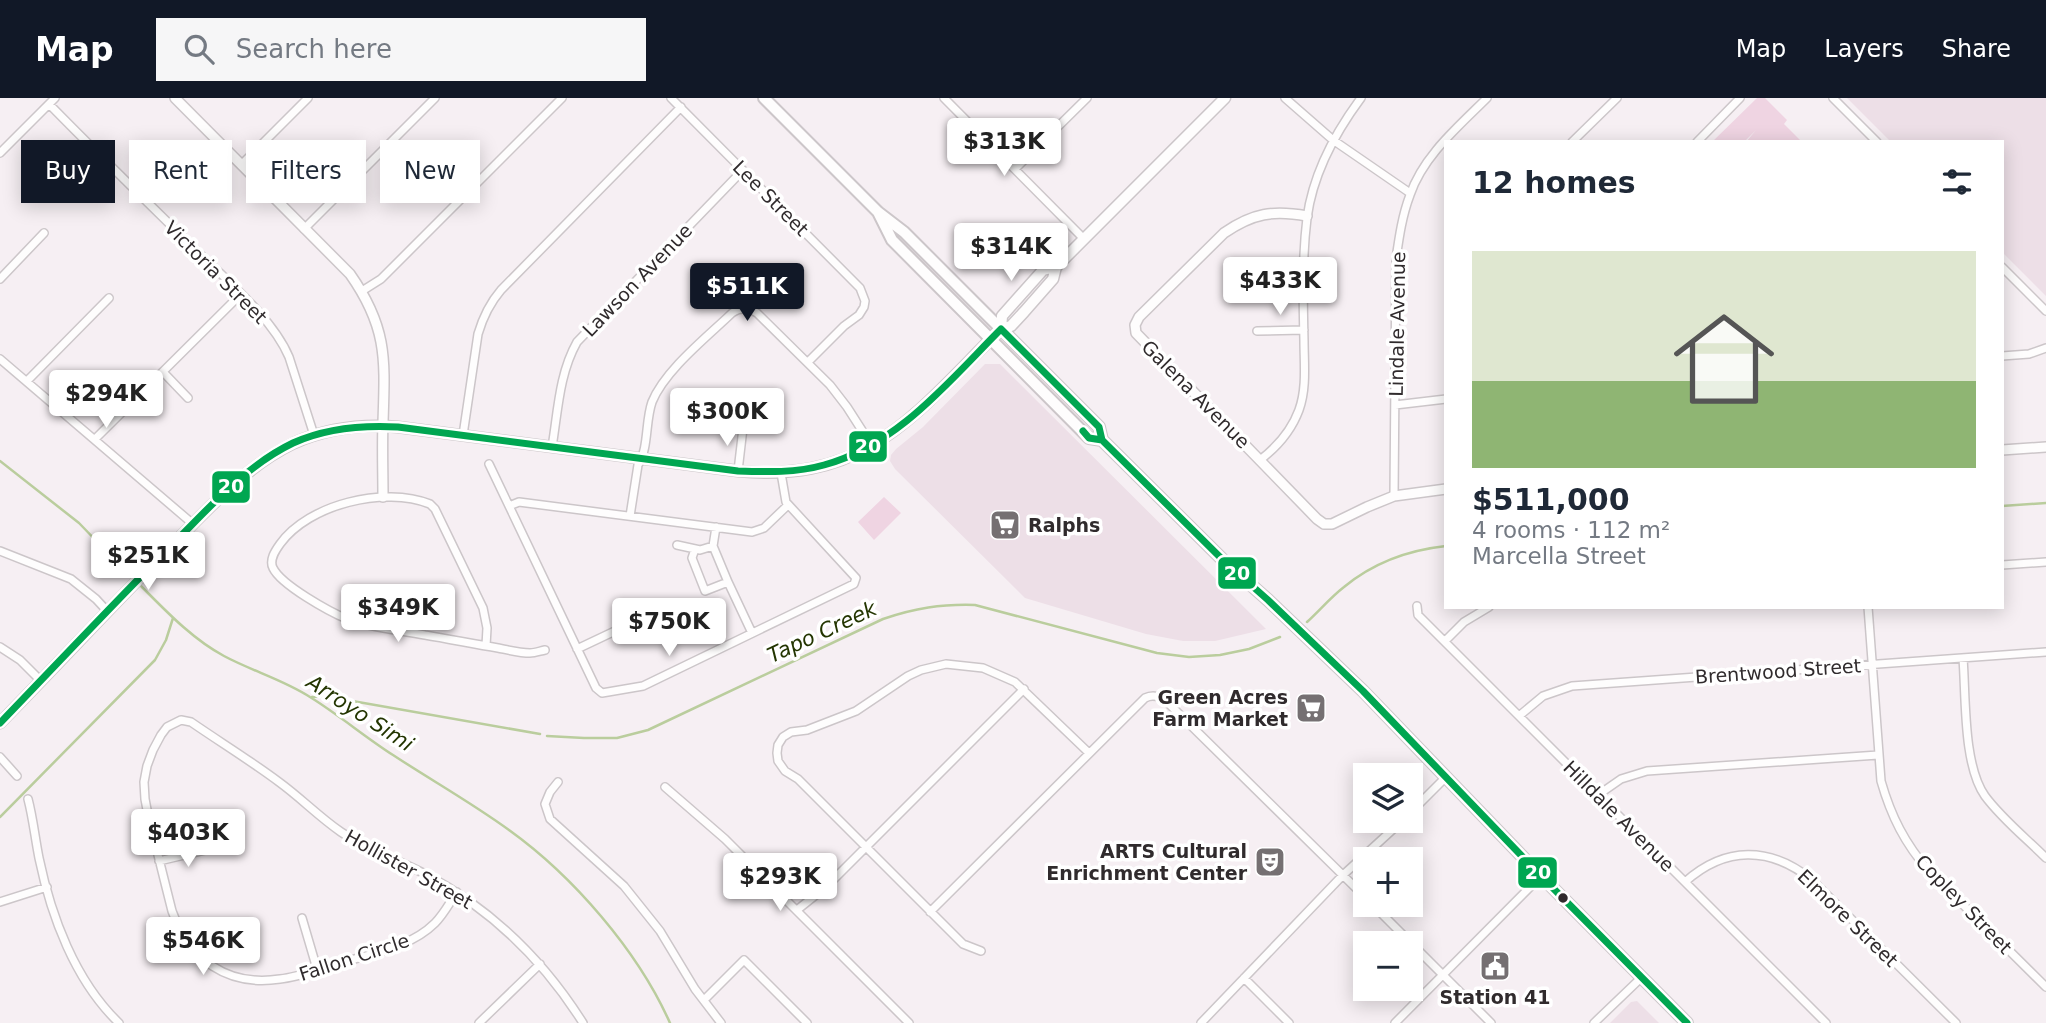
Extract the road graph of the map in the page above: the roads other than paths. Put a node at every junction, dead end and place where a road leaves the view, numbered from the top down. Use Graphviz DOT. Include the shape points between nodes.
graph roads {
  1 [pos="308,98"];
  2 [pos="435,98"];
  3 [pos="562,98"];
  4 [pos="671,98"];
  5 [pos="764,98"];
  6 [pos="1087,98"];
  7 [pos="1225,98"];
  8 [pos="1285,98"];
  9 [pos="1361,98"];
  10 [pos="1488,98"];
  11 [pos="1617,98"];
  12 [pos="1741,98"];
  13 [pos="1833,98"];
  14 [pos="178,99"];
  15 [pos="948,99"];
  16 [pos="52,101"];
  17 [pos="681,107"];
  18 [pos="1333,140"];
  19 [pos="1447,140"];
  20 [pos="1574,140"];
  21 [pos="1700,140"];
  22 [pos="1875,140"];
  23 [pos="1444,143"];
  24 [pos="0,153"];
  25 [pos="241,165"];
  26 [pos="1015,169"];
  27 [pos="743,170"];
  28 [pos="1410,193"];
  29 [pos="878,212"];
  30 [pos="1307,216"];
  31 [pos="304,229"];
  32 [pos="44,233"];
  33 [pos="1084,239"];
  34 [pos="2004,269"];
  35 [pos="0,279"];
  36 [pos="362,291"];
  37 [pos="241,294"];
  38 [pos="109,298"];
  39 [pos="2046,311"];
  40 [pos="1001,329"];
  41 [pos="1304,330"];
  42 [pos="1258,331"];
  43 [pos="991,338"];
  44 [pos="2046,348"];
  45 [pos="2004,356"];
  46 [pos="0,359"];
  47 [pos="808,362"];
  48 [pos="163,372"];
  49 [pos="27,381"];
  50 [pos="188,398"];
  51 [pos="1444,400"];
  52 [pos="1395,405"];
  53 [pos="383,426"];
  54 [pos="743,428"];
  55 [pos="314,435"];
  56 [pos="463,435"];
  57 [pos="95,439"];
  58 [pos="1102,440"];
  59 [pos="872,446"];
  60 [pos="552,447"];
  61 [pos="2046,447"];
  62 [pos="2004,450"];
  63 [pos="642,459"];
  64 [pos="1261,460"];
  65 [pos="489,464"];
  66 [pos="738,471"];
  67 [pos="780,473"];
  68 [pos="1444,489"];
  69 [pos="1394,496"];
  70 [pos="383,498"];
  71 [pos="788,505"];
  72 [pos="509,506"];
  73 [pos="630,516"];
  74 [pos="193,524"];
  75 [pos="716,527"];
  76 [pos="677,545"];
  77 [pos="713,546"];
  78 [pos="695,549"];
  79 [pos="0,551"];
  80 [pos="2046,562"];
  81 [pos="2004,565"];
  82 [pos="728,582"];
  83 [pos="1417,606"];
  84 [pos="1486,609"];
  85 [pos="1868,609"];
  86 [pos="108,612"];
  87 [pos="614,631"];
  88 [pos="752,633"];
  89 [pos="1445,641"];
  90 [pos="486,646"];
  91 [pos="0,647"];
  92 [pos="577,649"];
  93 [pos="545,650"];
  94 [pos="2046,652"];
  95 [pos="1963,658"];
  96 [pos="1872,664"];
  97 [pos="41,681"];
  98 [pos="1024,689"];
  99 [pos="1519,716"];
  100 [pos="176,722"];
  101 [pos="0,723"];
  102 [pos="1089,753"];
  103 [pos="1878,755"];
  104 [pos="0,757"];
  105 [pos="16,776"];
  106 [pos="1447,776"];
  107 [pos="558,782"];
  108 [pos="665,788"];
  109 [pos="1598,795"];
  110 [pos="28,799"];
  111 [pos="1423,800"];
  112 [pos="1389,833"];
  113 [pos="866,847"];
  114 [pos="210,849"];
  115 [pos="2046,858"];
  116 [pos="159,861"];
  117 [pos="1343,875"];
  118 [pos="1541,876"];
  119 [pos="1685,883"];
  120 [pos="1353,885"];
  121 [pos="47,887"];
  122 [pos="457,892"];
  123 [pos="0,902"];
  124 [pos="797,910"];
  125 [pos="930,912"];
  126 [pos="1385,917"];
  127 [pos="302,918"];
  128 [pos="981,951"];
  129 [pos="540,964"];
  130 [pos="317,970"];
  131 [pos="1443,975"];
  132 [pos="1642,977"];
  133 [pos="1244,978"];
  134 [pos="2046,987"];
  135 [pos="704,1000"];
  136 [pos="118,1023"];
  137 [pos="479,1023"];
  138 [pos="583,1023"];
  139 [pos="721,1023"];
  140 [pos="807,1023"];
  141 [pos="909,1023"];
  142 [pos="1201,1023"];
  143 [pos="1289,1023"];
  144 [pos="1395,1023"];
  145 [pos="1491,1023"];
  146 [pos="1594,1023"];
  147 [pos="1687,1023"];
  148 [pos="1826,1023"];
  149 [pos="1956,1023"];
  1 -- 25 [label="street"];
  2 -- 31 [label="street"];
  3 -- 36 [label="street" via="381,279"];
  4 -- 17 [label="street, Lee Street"];
  5 -- 29 [label="main road"];
  6 -- 26 [label="street"];
  7 -- 33 [label="main road"];
  8 -- 18 [label="street"];
  9 -- 18 [label="street"];
  10 -- 19 [label="street, Lindale Avenue"];
  11 -- 20 [label="street"];
  12 -- 21 [label="street"];
  13 -- 22 [label="street"];
  14 -- 25 [label="street"];
  15 -- 26 [label="street"];
  16 -- 24 [label="street"];
  16 -- 37 [label="street, Victoria Street"];
  17 -- 27 [label="street, Lee Street"];
  17 -- 56 [label="street" via="490,303 478,334"];
  18 -- 28 [label="street"];
  18 -- 30 [label="street"];
  23 -- 28 [label="street, Lindale Avenue"];
  25 -- 31 [label="street"];
  26 -- 33 [label="street"];
  27 -- 47 [label="street, Lee Street" via="863,295 859,315"];
  27 -- 60 [label="street, Lawson Avenue" via="578,342 563,374"];
  28 -- 52 [label="street, Lindale Avenue" via="1396,259"];
  29 -- 40 [label="main road"];
  29 -- 43 [label="main road" via="892,240"];
  30 -- 41 [label="street"];
  30 -- 64 [label="street, Galena Avenue" via="1267,214 1236,225 1135,325 1143,342"];
  31 -- 36 [label="street"];
  32 -- 35 [label="street"];
  33 -- 40 [label="main road" via="1056,267 1053,279 1024,312 1011,326"];
  34 -- 39 [label="street"];
  36 -- 53 [label="street" via="384,351"];
  37 -- 48 [label="street"];
  37 -- 55 [label="street, Victoria Street" via="285,346"];
  38 -- 49 [label="street"];
  40 -- 43 [label="main road"];
  40 -- 58 [label="main road" via="1099,427"];
  41 -- 42 [label="street"];
  41 -- 64 [label="street" via="1304,386 1298,411 1280,441"];
  43 -- 58 [label="main road" via="1089,438"];
  43 -- 59 [label="main road" via="910,418"];
  44 -- 45 [label="street"];
  46 -- 49 [label="street"];
  47 -- 59 [label="street" via="835,391"];
  47 -- 63 [label="street" via="757,313 735,311 660,388 649,414"];
  48 -- 50 [label="street"];
  48 -- 57 [label="street"];
  49 -- 57 [label="street"];
  51 -- 52 [label="street"];
  52 -- 69 [label="street, Lindale Avenue"];
  53 -- 55 [label="main road" via="354,426"];
  53 -- 56 [label="main road"];
  53 -- 70 [label="street"];
  54 -- 66 [label="street"];
  55 -- 74 [label="main road" via="252,469"];
  56 -- 60 [label="main road"];
  57 -- 74 [label="street"];
  58 -- 106 [label="main road"];
  59 -- 67 [label="main road" via="842,461"];
  60 -- 63 [label="main road"];
  61 -- 62 [label="street"];
  63 -- 66 [label="main road"];
  63 -- 73 [label="street"];
  64 -- 69 [label="street, Galena Avenue" via="1324,524"];
  65 -- 72 [label="street"];
  66 -- 67 [label="main road"];
  67 -- 71 [label="street"];
  68 -- 69 [label="street, Galena Avenue"];
  70 -- 90 [label="street" via="425,502 435,509 483,608"];
  70 -- 90 [label="street" via="341,503 302,522 275,551 274,570 305,596 348,619"];
  71 -- 75 [label="street" via="759,531"];
  71 -- 88 [label="street" via="856,578 854,584"];
  72 -- 73 [label="street" via="519,502"];
  72 -- 92 [label="street"];
  73 -- 75 [label="street"];
  74 -- 86 [label="main road"];
  75 -- 77 [label="street"];
  76 -- 78 [label="street"];
  77 -- 78 [label="street"];
  77 -- 82 [label="street"];
  78 -- 82 [label="street" via="692,558 705,591"];
  79 -- 86 [label="street" via="71,579"];
  80 -- 81 [label="street"];
  82 -- 88 [label="street"];
  83 -- 89 [label="street, Hilldale Avenue" via="1418,615"];
  84 -- 89 [label="street"];
  85 -- 96 [label="street, Copley Street"];
  86 -- 97 [label="main road"];
  87 -- 92 [label="street"];
  88 -- 92 [label="street" via="643,686 602,693"];
  89 -- 99 [label="street, Hilldale Avenue"];
  90 -- 93 [label="street" via="529,653"];
  91 -- 97 [label="street"];
  94 -- 95 [label="street, Brentwood Street"];
  95 -- 96 [label="street, Brentwood Street"];
  95 -- 115 [label="street" via="1970,760 1976,779 1995,808"];
  96 -- 99 [label="street, Brentwood Street" via="1572,686 1542,696"];
  96 -- 103 [label="street, Copley Street"];
  97 -- 101 [label="main road"];
  98 -- 102 [label="street"];
  98 -- 113 [label="street"];
  98 -- 113 [label="street" via="983,668 934,666 908,676 856,711 783,737 777,748 782,768"];
  99 -- 109 [label="street, Hilldale Avenue"];
  100 -- 116 [label="street, Fallon Circle" via="161,735 144,782"];
  100 -- 122 [label="street, Hollister Street" via="191,723 362,845"];
  102 -- 117 [label="street" via="1144,698 1154,695 1163,699"];
  102 -- 125 [label="street"];
  103 -- 109 [label="street" via="1647,771 1621,779"];
  103 -- 134 [label="street, Copley Street" via="1888,806 1915,855"];
  104 -- 105 [label="street"];
  106 -- 111 [label="street"];
  106 -- 118 [label="main road"];
  107 -- 135 [label="street" via="545,804 550,819 624,886 660,930"];
  108 -- 124 [label="street"];
  109 -- 119 [label="street, Hilldale Avenue"];
  110 -- 121 [label="street"];
  112 -- 117 [label="street"];
  113 -- 124 [label="street"];
  113 -- 125 [label="street"];
  114 -- 116 [label="street"];
  116 -- 130 [label="street, Fallon Circle" via="178,928 192,950 210,965 234,977 260,981"];
  117 -- 120 [label="street"];
  117 -- 133 [label="street"];
  118 -- 131 [label="street"];
  118 -- 132 [label="main road"];
  119 -- 148 [label="street, Hilldale Avenue"];
  119 -- 149 [label="street, Elmore Street" via="1708,865 1738,855 1785,862 1811,880"];
  121 -- 123 [label="street"];
  121 -- 136 [label="street" via="78,971"];
  122 -- 129 [label="street, Hollister Street" via="500,924"];
  122 -- 130 [label="street, Fallon Circle" via="437,921 414,939"];
  124 -- 141 [label="street"];
  125 -- 128 [label="street" via="963,944"];
  126 -- 131 [label="street"];
  127 -- 130 [label="street"];
  129 -- 137 [label="street"];
  129 -- 138 [label="street, Hollister Street"];
  131 -- 144 [label="street"];
  131 -- 145 [label="street"];
  132 -- 146 [label="street"];
  132 -- 147 [label="main road"];
  133 -- 142 [label="street"];
  133 -- 143 [label="street"];
  135 -- 139 [label="street"];
  135 -- 140 [label="street" via="744,960"];
}
